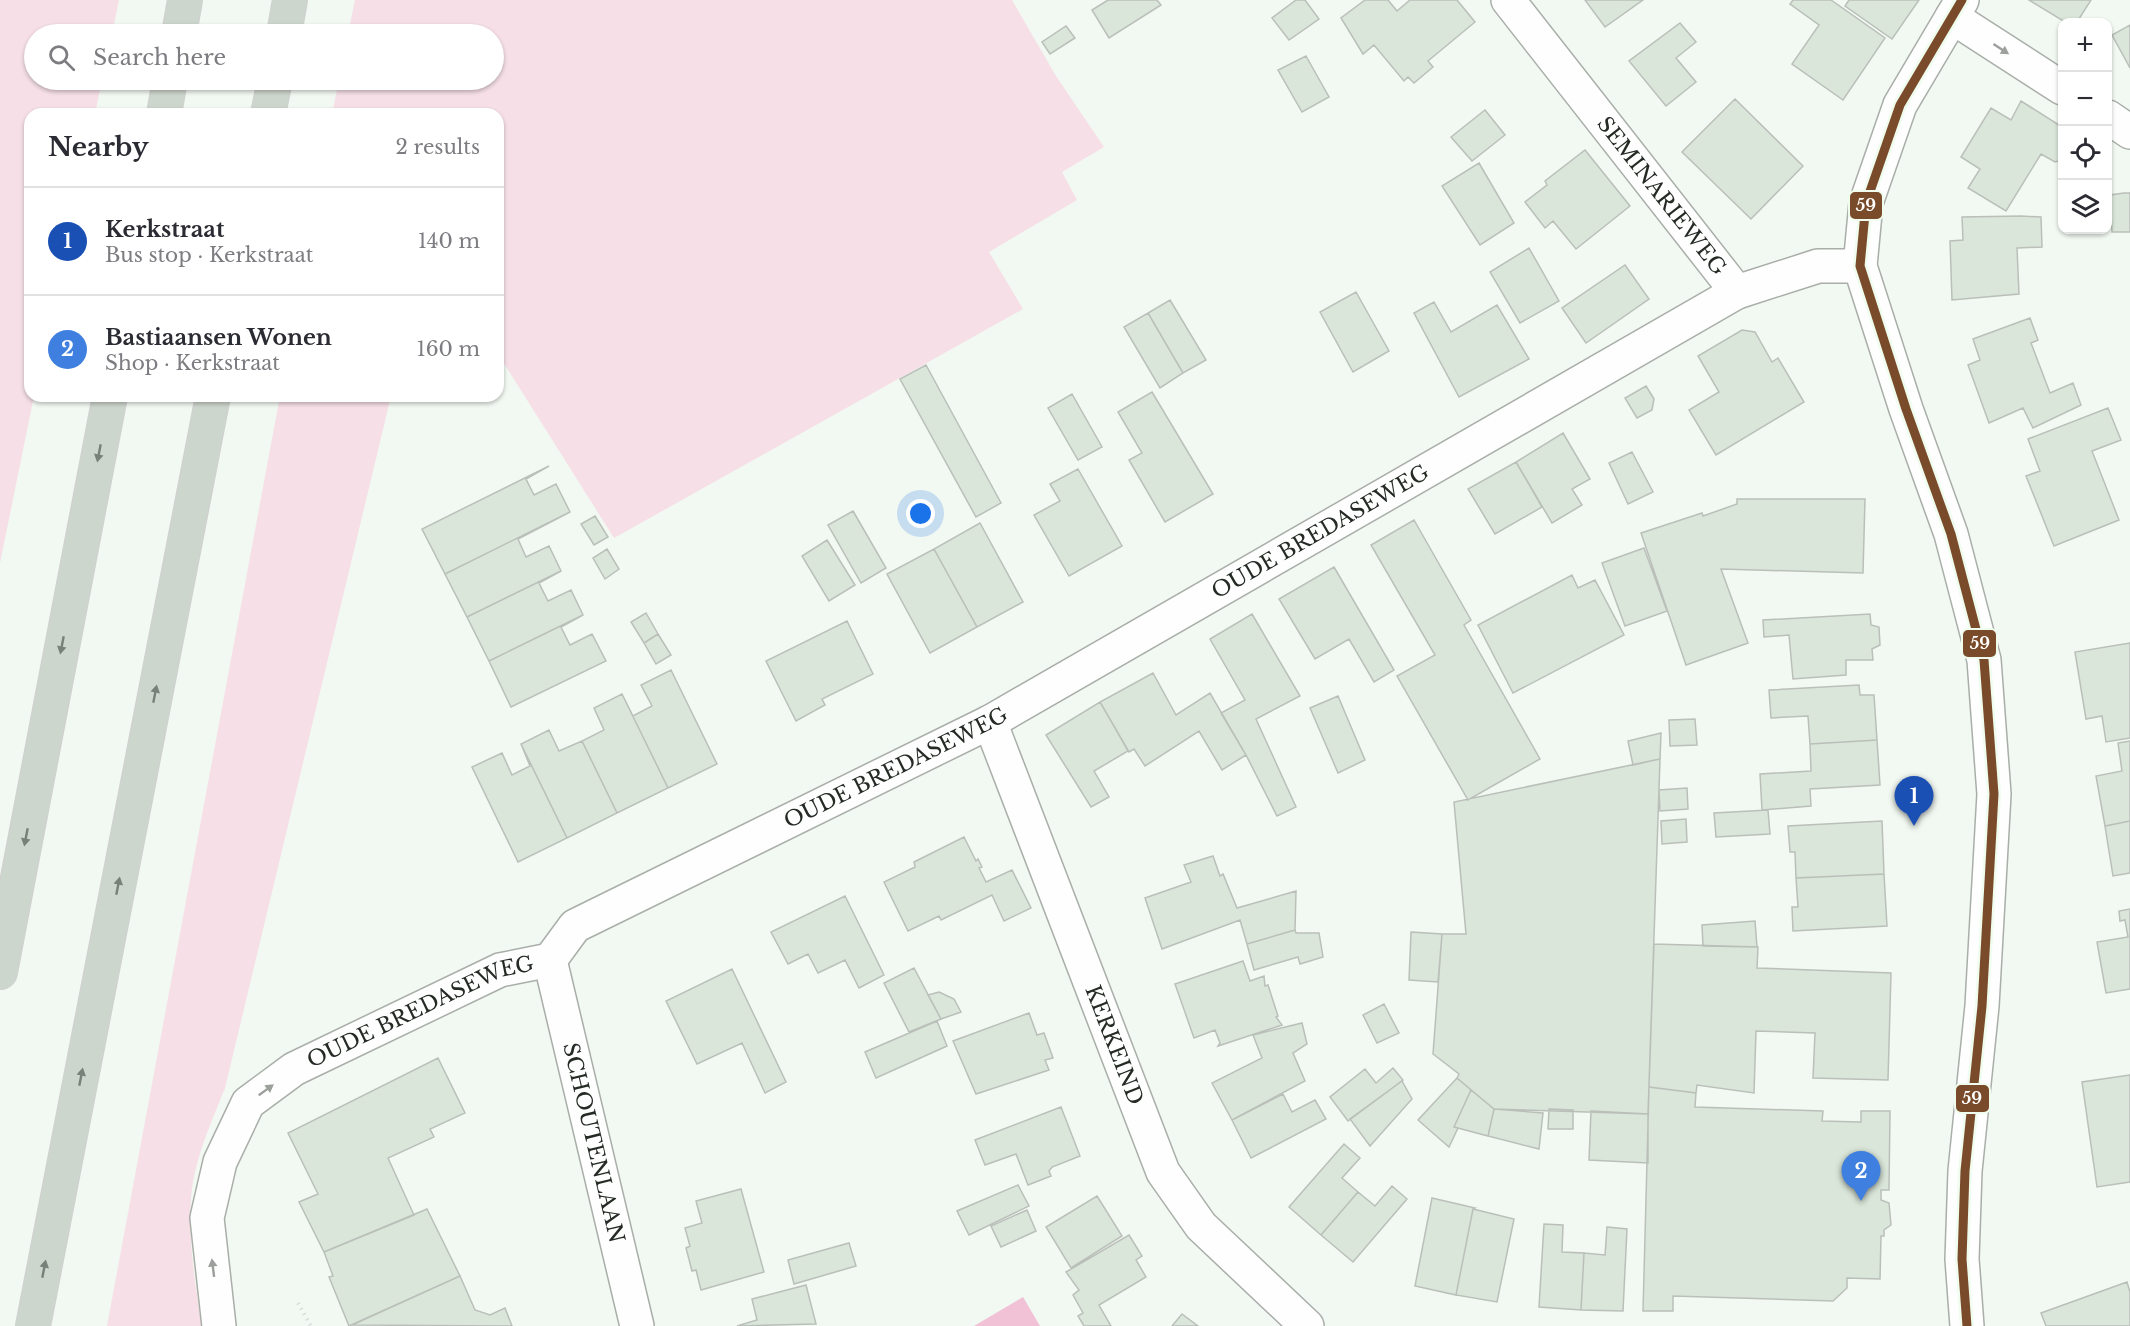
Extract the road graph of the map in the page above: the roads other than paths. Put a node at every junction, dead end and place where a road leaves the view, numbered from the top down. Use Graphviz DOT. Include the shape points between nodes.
graph roads {
  1 [pos="185,0"];
  2 [pos="290,0"];
  3 [pos="1508,0"];
  4 [pos="1957,9"];
  5 [pos="181,24"];
  6 [pos="286,24"];
  7 [pos="2058,85"];
  8 [pos="168,90"];
  9 [pos="273,90"];
  10 [pos="165,108"];
  11 [pos="269,108"];
  12 [pos="2112,120"];
  13 [pos="2130,132"];
  14 [pos="1860,266"];
  15 [pos="1737,292"];
  16 [pos="109,402"];
  17 [pos="212,402"];
  18 [pos="990,722"];
  19 [pos="550,960"];
  20 [pos="0,972"];
  21 [pos="33,1326"];
  22 [pos="219,1326"];
  23 [pos="637,1326"];
  24 [pos="1307,1326"];
  25 [pos="1967,1326"];
  1 -- 5 [label="highway"];
  2 -- 6 [label="highway"];
  3 -- 15 [label="street, SEMINARIEWEG"];
  4 -- 7 [label="street, one-way"];
  4 -- 14 [label="street" via="1900,105 1866,203"];
  8 -- 10 [label="highway"];
  9 -- 11 [label="highway"];
  12 -- 13 [label="street"];
  14 -- 15 [label="street, SEMINARIEWEG" via="1818,266"];
  14 -- 25 [label="street" via="1951,534 1984,660 1994,794 1983,1006 1965,1171 1962,1259"];
  15 -- 18 [label="street, OUDE BREDASEWEG"];
  16 -- 20 [label="highway, one-way"];
  21 -- 17 [label="highway, one-way"];
  18 -- 19 [label="street, OUDE BREDASEWEG" via="575,926"];
  18 -- 24 [label="street, KERKEIND" via="1163,1172 1201,1226"];
  22 -- 19 [label="street, OUDE BREDASEWEG, one-way" via="207,1218 220,1162 248,1103 294,1069 500,970"];
  19 -- 23 [label="street, SCHOUTENLAAN"];
}
